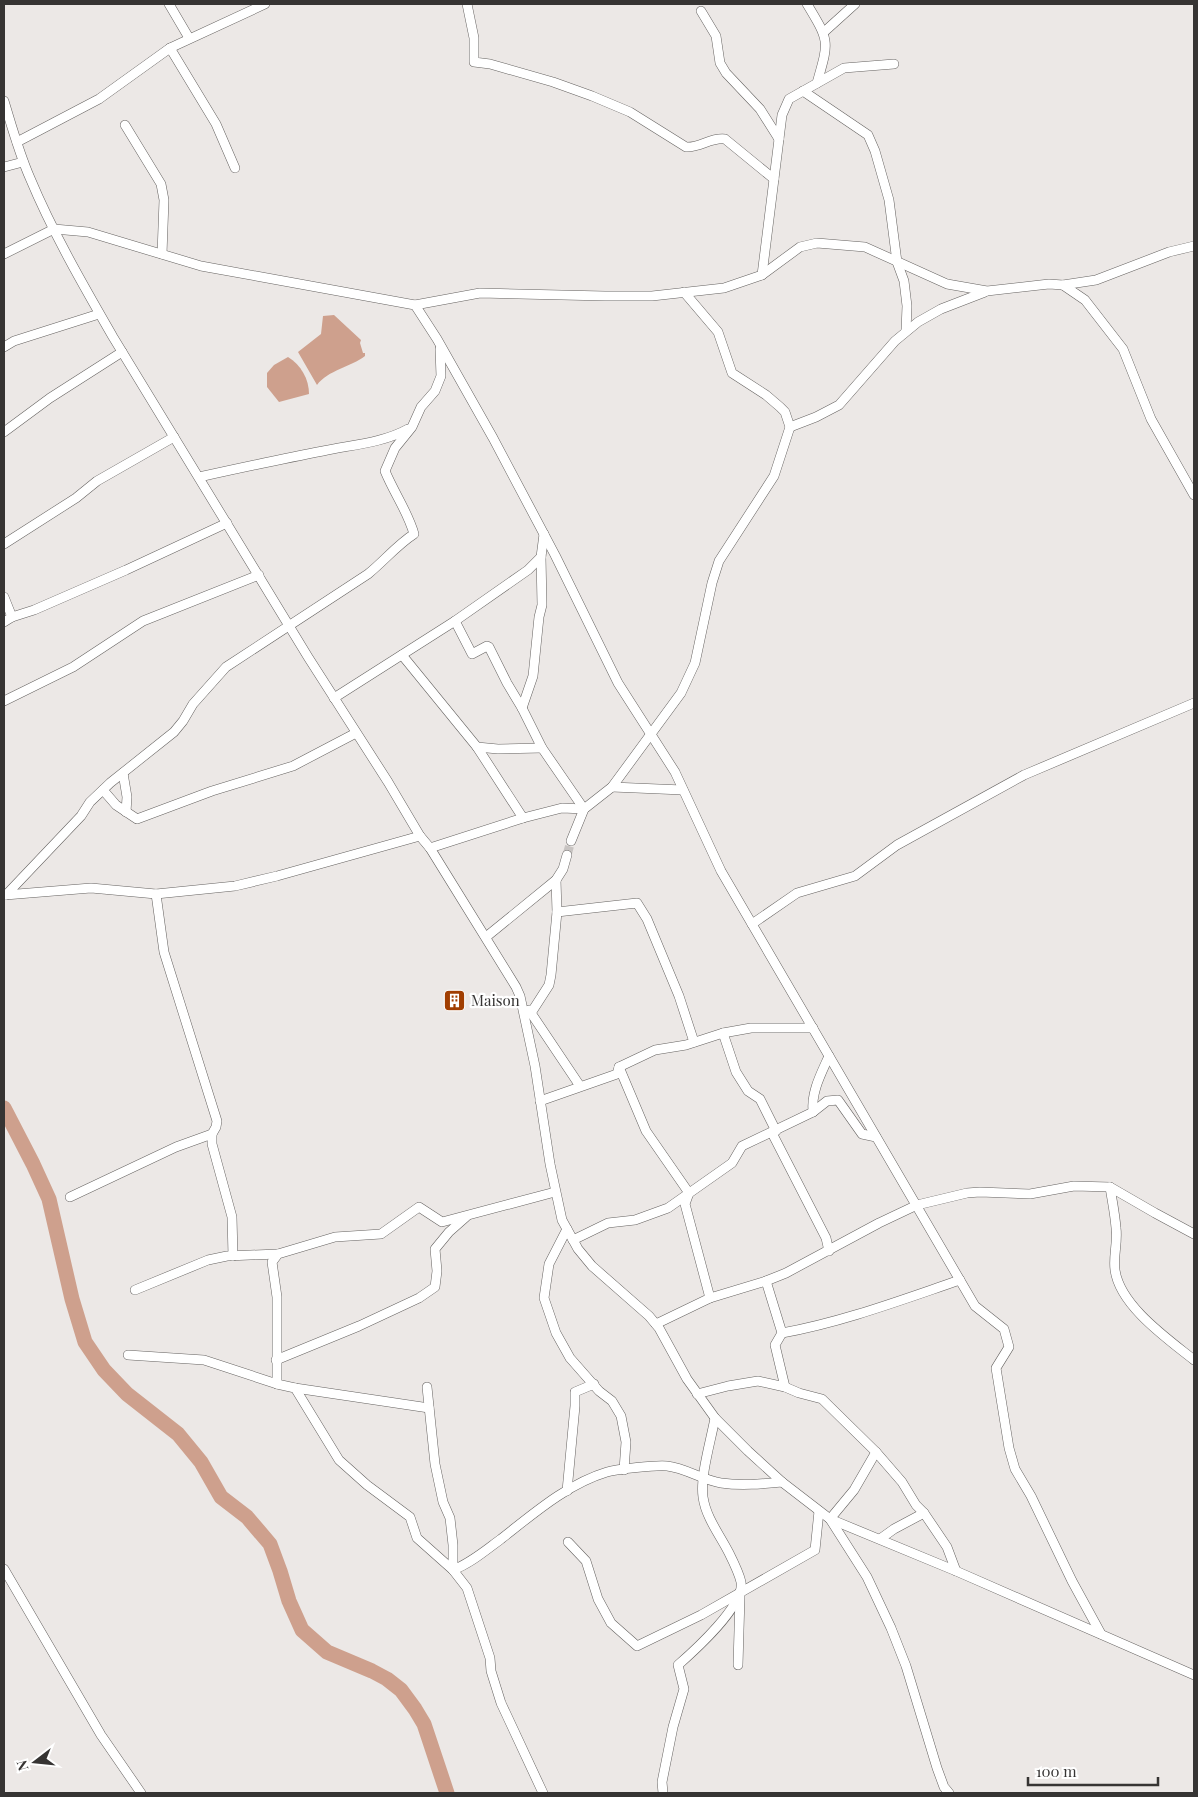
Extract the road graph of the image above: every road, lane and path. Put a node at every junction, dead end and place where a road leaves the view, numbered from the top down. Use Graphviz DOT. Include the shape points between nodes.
graph roads {
  1 [pos="169,4"];
  2 [pos="265,4"];
  3 [pos="467,4"];
  4 [pos="808,4"];
  5 [pos="855,4"];
  6 [pos="701,11"];
  7 [pos="824,32"];
  8 [pos="189,38"];
  9 [pos="170,48"];
  10 [pos="894,64"];
  11 [pos="817,83"];
  12 [pos="803,90"];
  13 [pos="4,101"];
  14 [pos="125,125"];
  15 [pos="8,128"];
  16 [pos="779,139"];
  17 [pos="17,142"];
  18 [pos="24,162"];
  19 [pos="4,167"];
  20 [pos="235,168"];
  21 [pos="774,179"];
  22 [pos="54,229"];
  23 [pos="1194,246"];
  24 [pos="4,254"];
  25 [pos="162,254"];
  26 [pos="897,262"];
  27 [pos="762,276"];
  28 [pos="1063,285"];
  29 [pos="986,291"];
  30 [pos="684,292"];
  31 [pos="415,305"];
  32 [pos="99,314"];
  33 [pos="906,331"];
  34 [pos="438,341"];
  35 [pos="4,347"];
  36 [pos="122,352"];
  37 [pos="790,426"];
  38 [pos="412,427"];
  39 [pos="4,432"];
  40 [pos="174,437"];
  41 [pos="199,477"];
  42 [pos="1194,495"];
  43 [pos="228,523"];
  44 [pos="544,534"];
  45 [pos="4,544"];
  46 [pos="541,557"];
  47 [pos="259,575"];
  48 [pos="4,597"];
  49 [pos="12,617"];
  50 [pos="455,621"];
  51 [pos="4,622"];
  52 [pos="289,626"];
  53 [pos="402,654"];
  54 [pos="334,698"];
  55 [pos="4,701"];
  56 [pos="1194,703"];
  57 [pos="522,708"];
  58 [pos="356,733"];
  59 [pos="651,735"];
  60 [pos="477,747"];
  61 [pos="542,748"];
  62 [pos="123,773"];
  63 [pos="612,787"];
  64 [pos="103,790"];
  65 [pos="684,790"];
  66 [pos="584,809"];
  67 [pos="126,812"];
  68 [pos="523,818"];
  69 [pos="420,836"];
  70 [pos="571,842"];
  71 [pos="430,848"];
  72 [pos="567,855"];
  73 [pos="556,880"];
  74 [pos="156,894"];
  75 [pos="5,895"];
  76 [pos="557,912"];
  77 [pos="752,924"];
  78 [pos="486,937"];
  79 [pos="520,996"];
  80 [pos="531,1013"];
  81 [pos="813,1028"];
  82 [pos="723,1033"];
  83 [pos="694,1042"];
  84 [pos="829,1056"];
  85 [pos="619,1067"];
  86 [pos="580,1086"];
  87 [pos="540,1101"];
  88 [pos="813,1112"];
  89 [pos="774,1132"];
  90 [pos="212,1134"];
  91 [pos="876,1137"];
  92 [pos="1110,1186"];
  93 [pos="555,1192"];
  94 [pos="688,1193"];
  95 [pos="70,1197"];
  96 [pos="917,1206"];
  97 [pos="468,1215"];
  98 [pos="567,1229"];
  99 [pos="1194,1234"];
  100 [pos="573,1240"];
  101 [pos="829,1251"];
  102 [pos="278,1254"];
  103 [pos="233,1256"];
  104 [pos="960,1280"];
  105 [pos="766,1281"];
  106 [pos="135,1290"];
  107 [pos="710,1298"];
  108 [pos="656,1324"];
  109 [pos="782,1333"];
  110 [pos="128,1355"];
  111 [pos="276,1360"];
  112 [pos="1194,1360"];
  113 [pos="277,1384"];
  114 [pos="594,1384"];
  115 [pos="427,1387"];
  116 [pos="785,1387"];
  117 [pos="296,1388"];
  118 [pos="697,1394"];
  119 [pos="429,1408"];
  120 [pos="716,1418"];
  121 [pos="876,1452"];
  122 [pos="624,1470"];
  123 [pos="704,1480"];
  124 [pos="782,1482"];
  125 [pos="567,1491"];
  126 [pos="819,1511"];
  127 [pos="924,1513"];
  128 [pos="830,1519"];
  129 [pos="880,1539"];
  130 [pos="568,1542"];
  131 [pos="4,1569"];
  132 [pos="453,1570"];
  133 [pos="956,1571"];
  134 [pos="740,1593"];
  135 [pos="1101,1634"];
  136 [pos="738,1665"];
  137 [pos="1194,1675"];
  138 [pos="141,1793"];
  139 [pos="543,1793"];
  140 [pos="663,1793"];
  141 [pos="949,1793"];
  1 -- 8 [label="street"];
  2 -- 8 [label="street"];
  3 -- 21 [label="street" via="474,38 474,62 553,82 592,96 630,112 686,147 694,148 717,138 725,139"];
  4 -- 7 [label="street"];
  5 -- 7 [label="street"];
  6 -- 16 [label="street" via="716,36 720,63 726,73 760,109"];
  7 -- 11 [label="street" via="826,51"];
  8 -- 9 [label="street"];
  9 -- 17 [label="street" via="99,99"];
  9 -- 20 [label="street" via="216,124"];
  10 -- 11 [label="street" via="844,68"];
  11 -- 12 [label="street"];
  12 -- 16 [label="street" via="789,99 782,116"];
  12 -- 26 [label="street" via="868,135 889,200"];
  13 -- 15 [label="street"];
  14 -- 25 [label="street" via="161,184 164,200"];
  15 -- 17 [label="street"];
  16 -- 21 [label="street"];
  17 -- 18 [label="street"];
  18 -- 19 [label="street"];
  18 -- 22 [label="street"];
  21 -- 27 [label="street"];
  22 -- 24 [label="street"];
  22 -- 25 [label="street" via="88,232"];
  22 -- 32 [label="street"];
  23 -- 28 [label="street" via="1169,252 1096,280"];
  25 -- 31 [label="street" via="201,266"];
  26 -- 27 [label="street" via="865,248 817,243 800,247"];
  26 -- 29 [label="street" via="947,284"];
  26 -- 33 [label="street" via="906,294"];
  27 -- 30 [label="street" via="724,288"];
  28 -- 29 [label="street" via="1042,284"];
  28 -- 42 [label="street" via="1084,300 1123,349 1151,419"];
  29 -- 33 [label="street" via="942,309"];
  30 -- 31 [label="street" via="652,296 480,293"];
  30 -- 37 [label="street" via="718,332 732,373 780,407"];
  31 -- 34 [label="street"];
  32 -- 35 [label="street"];
  32 -- 36 [label="street"];
  33 -- 37 [label="street" via="839,405"];
  34 -- 38 [label="street" via="442,376"];
  34 -- 44 [label="street"];
  36 -- 39 [label="street"];
  36 -- 40 [label="street"];
  37 -- 59 [label="street" via="774,476 719,561 695,663 680,693"];
  38 -- 41 [label="street" via="367,444"];
  38 -- 52 [label="street" via="395,448 385,472 414,534 368,574"];
  40 -- 41 [label="street"];
  40 -- 45 [label="street" via="97,481"];
  41 -- 43 [label="street"];
  43 -- 47 [label="street"];
  43 -- 49 [label="street"];
  44 -- 46 [label="street"];
  44 -- 59 [label="street" via="618,683"];
  46 -- 50 [label="street" via="528,570"];
  46 -- 57 [label="street" via="542,605 533,676"];
  47 -- 52 [label="street"];
  47 -- 55 [label="street" via="143,621 72,667"];
  48 -- 49 [label="street"];
  49 -- 51 [label="street"];
  50 -- 53 [label="street"];
  50 -- 57 [label="street" via="472,654 489,647"];
  52 -- 54 [label="street"];
  52 -- 62 [label="street" via="226,667 193,704 174,732"];
  53 -- 54 [label="street"];
  53 -- 60 [label="street"];
  54 -- 58 [label="street"];
  56 -- 77 [label="street" via="1024,775 897,845 854,876 797,893"];
  57 -- 61 [label="street"];
  58 -- 67 [label="street" via="293,766 137,819"];
  58 -- 69 [label="street"];
  59 -- 63 [label="street"];
  59 -- 65 [label="street"];
  60 -- 61 [label="street"];
  60 -- 68 [label="street"];
  61 -- 66 [label="street"];
  62 -- 64 [label="street"];
  62 -- 67 [label="street"];
  63 -- 65 [label="street"];
  63 -- 66 [label="street"];
  64 -- 67 [label="street"];
  64 -- 75 [label="street"];
  65 -- 77 [label="street" via="720,871"];
  66 -- 68 [label="street" via="562,808"];
  66 -- 70 [label="street"];
  68 -- 71 [label="street"];
  69 -- 71 [label="street"];
  69 -- 74 [label="street" via="235,886"];
  71 -- 78 [label="street"];
  72 -- 73 [label="street"];
  73 -- 76 [label="street"];
  73 -- 78 [label="street"];
  74 -- 75 [label="street" via="91,888"];
  74 -- 90 [label="street" via="164,952 216,1121"];
  76 -- 80 [label="street" via="552,975"];
  76 -- 83 [label="street" via="637,902 647,918 679,996"];
  77 -- 81 [label="street"];
  78 -- 79 [label="street"];
  79 -- 80 [label="street"];
  79 -- 87 [label="street"];
  80 -- 86 [label="street"];
  81 -- 82 [label="street" via="751,1028"];
  81 -- 84 [label="street"];
  82 -- 83 [label="street"];
  82 -- 89 [label="street" via="736,1072 748,1090 760,1099"];
  83 -- 85 [label="street" via="655,1050"];
  84 -- 88 [label="street" via="812,1100"];
  84 -- 91 [label="street"];
  85 -- 86 [label="street" via="617,1074"];
  85 -- 94 [label="street" via="646,1131"];
  86 -- 87 [label="street"];
  87 -- 93 [label="street"];
  88 -- 89 [label="street"];
  88 -- 91 [label="street" via="827,1101 838,1100 862,1134"];
  89 -- 94 [label="street" via="742,1146 732,1163"];
  89 -- 101 [label="street" via="826,1238"];
  90 -- 95 [label="street" via="176,1147"];
  90 -- 103 [label="street" via="232,1217"];
  91 -- 96 [label="street"];
  92 -- 96 [label="street" via="1074,1186 1030,1194 973,1192"];
  92 -- 99 [label="street"];
  92 -- 112 [label="street" via="1117,1229 1114,1257 1119,1284 1157,1330"];
  93 -- 97 [label="street"];
  93 -- 98 [label="street"];
  94 -- 100 [label="street" via="668,1208 635,1220 608,1223"];
  94 -- 107 [label="street" via="685,1204"];
  96 -- 101 [label="street"];
  96 -- 104 [label="street"];
  97 -- 102 [label="street" via="442,1222 419,1207 381,1234 335,1237"];
  97 -- 111 [label="street" via="435,1249 435,1287 359,1326"];
  98 -- 100 [label="street"];
  98 -- 114 [label="street" via="549,1264 544,1298 556,1333 570,1358"];
  100 -- 108 [label="street" via="592,1266"];
  101 -- 105 [label="street"];
  102 -- 103 [label="street"];
  102 -- 111 [label="street" via="272,1262 278,1297"];
  103 -- 106 [label="street" via="208,1260"];
  104 -- 109 [label="street" via="814,1327"];
  104 -- 135 [label="street" via="975,1306 1004,1329 1009,1347 996,1368 1008,1448 1015,1469"];
  105 -- 107 [label="street"];
  105 -- 109 [label="street"];
  107 -- 108 [label="street"];
  108 -- 118 [label="street"];
  109 -- 116 [label="street" via="775,1345"];
  110 -- 113 [label="street" via="204,1360"];
  111 -- 113 [label="street"];
  113 -- 117 [label="street"];
  114 -- 122 [label="street" via="612,1401 621,1416 626,1442"];
  114 -- 125 [label="street" via="575,1392"];
  115 -- 119 [label="street"];
  116 -- 118 [label="street" via="758,1381"];
  116 -- 121 [label="street" via="822,1399"];
  117 -- 119 [label="street"];
  117 -- 132 [label="street" via="339,1460 410,1517 417,1538"];
  118 -- 120 [label="street"];
  119 -- 132 [label="street" via="435,1464 450,1518"];
  120 -- 123 [label="street"];
  120 -- 124 [label="street"];
  121 -- 127 [label="street"];
  121 -- 128 [label="street" via="854,1490"];
  122 -- 123 [label="street" via="667,1466"];
  122 -- 125 [label="street" via="607,1472"];
  123 -- 124 [label="street" via="722,1484"];
  123 -- 134 [label="street" via="703,1497 709,1518 741,1582"];
  124 -- 126 [label="street"];
  125 -- 132 [label="street" via="466,1565"];
  126 -- 128 [label="street"];
  126 -- 134 [label="street" via="815,1550"];
  127 -- 129 [label="street"];
  127 -- 133 [label="street" via="947,1547"];
  128 -- 129 [label="street"];
  128 -- 141 [label="street" via="866,1577 891,1628 937,1768"];
  129 -- 133 [label="street"];
  130 -- 134 [label="street" via="586,1561 598,1599 611,1623 637,1646"];
  131 -- 138 [label="street" via="101,1735"];
  132 -- 139 [label="street" via="467,1588 501,1703"];
  133 -- 135 [label="street"];
  134 -- 136 [label="street"];
  134 -- 140 [label="street" via="727,1615 678,1666 684,1689 662,1782"];
  135 -- 137 [label="street"];
}
